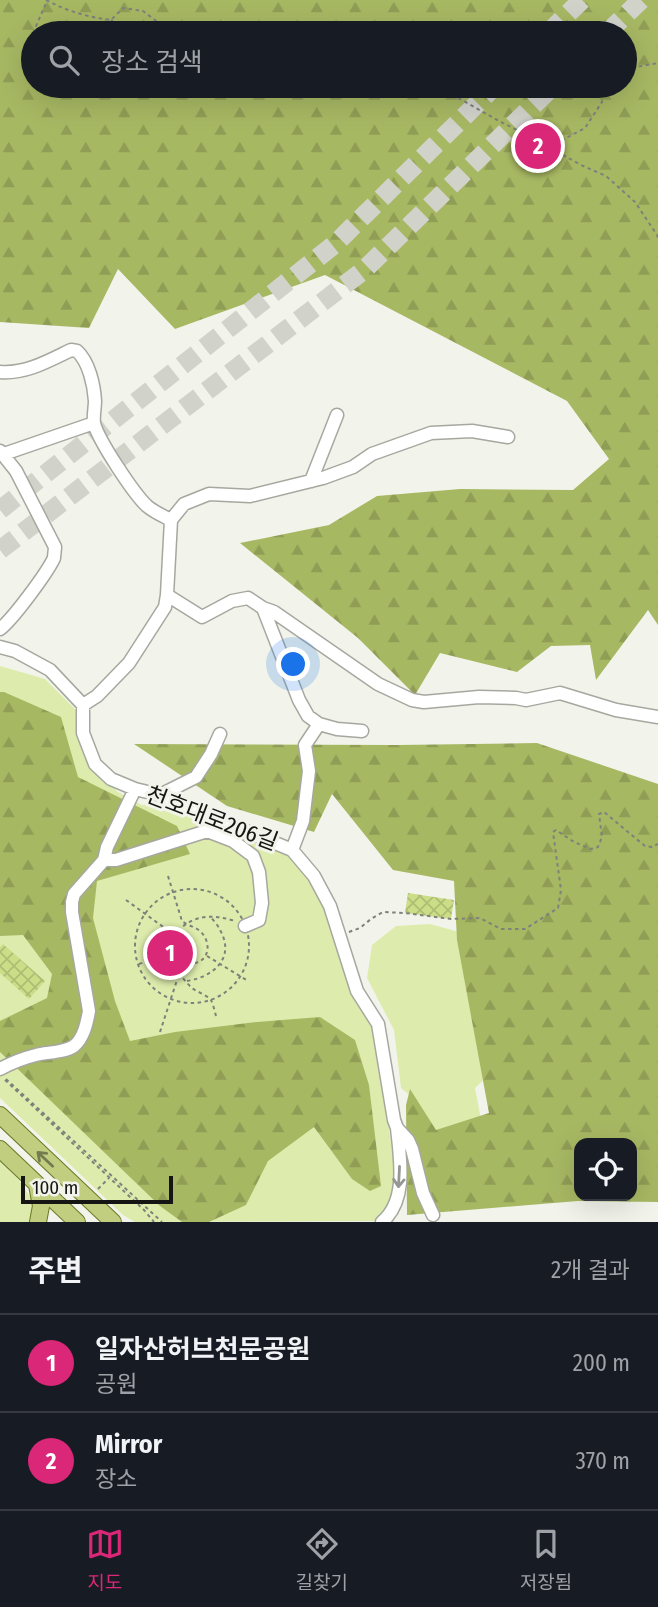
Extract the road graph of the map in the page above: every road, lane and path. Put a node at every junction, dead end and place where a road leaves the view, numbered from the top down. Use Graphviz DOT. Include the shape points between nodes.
graph roads {
  1 [pos="47,0"];
  2 [pos="111,20"];
  3 [pos="38,21"];
  4 [pos="156,21"];
  5 [pos="658,63"];
  6 [pos="637,67"];
  7 [pos="457,98"];
  8 [pos="602,98"];
  9 [pos="548,147"];
  10 [pos="658,238"];
  11 [pos="0,372"];
  12 [pos="337,415"];
  13 [pos="94,423"];
  14 [pos="508,437"];
  15 [pos="2,452"];
  16 [pos="311,481"];
  17 [pos="171,520"];
  18 [pos="167,595"];
  19 [pos="263,608"];
  20 [pos="0,629"];
  21 [pos="0,647"];
  22 [pos="83,705"];
  23 [pos="658,717"];
  24 [pos="319,724"];
  25 [pos="362,731"];
  26 [pos="220,734"];
  27 [pos="135,789"];
  28 [pos="160,795"];
  29 [pos="658,845"];
  30 [pos="292,850"];
  31 [pos="104,860"];
  32 [pos="168,876"];
  33 [pos="173,892"];
  34 [pos="126,900"];
  35 [pos="145,914"];
  36 [pos="210,916"];
  37 [pos="185,924"];
  38 [pos="245,926"];
  39 [pos="174,935"];
  40 [pos="340,936"];
  41 [pos="170,953"];
  42 [pos="206,956"];
  43 [pos="172,960"];
  44 [pos="221,964"];
  45 [pos="138,965"];
  46 [pos="179,974"];
  47 [pos="240,976"];
  48 [pos="186,981"];
  49 [pos="248,981"];
  50 [pos="171,999"];
  51 [pos="210,1000"];
  52 [pos="216,1016"];
  53 [pos="160,1032"];
  54 [pos="0,1073"];
  55 [pos="0,1115"];
  56 [pos="397,1128"];
  57 [pos="0,1149"];
  58 [pos="37,1185"];
  59 [pos="145,1208"];
  60 [pos="433,1215"];
  61 [pos="38,1222"];
  62 [pos="77,1222"];
  63 [pos="113,1222"];
  64 [pos="154,1222"];
  65 [pos="162,1222"];
  66 [pos="382,1222"];
  1 -- 2 [label="path" via="64,10"];
  1 -- 3 [label="path"];
  2 -- 4 [label="path" via="123,8 143,11"];
  5 -- 6 [label="path"];
  7 -- 9 [label="path"];
  8 -- 9 [label="path" via="584,128"];
  9 -- 10 [label="path" via="606,176 635,202"];
  11 -- 13 [label="street" via="14,373 77,351 90,377"];
  12 -- 16 [label="street"];
  13 -- 15 [label="street"];
  13 -- 17 [label="street" via="137,495"];
  14 -- 16 [label="street" via="431,433"];
  15 -- 20 [label="street" via="55,547 45,572"];
  16 -- 17 [label="street" via="250,496 209,495 184,505"];
  17 -- 18 [label="street"];
  18 -- 19 [label="street" via="202,617 248,598"];
  18 -- 22 [label="street" via="165,607 129,663"];
  19 -- 23 [label="street" via="378,684 412,700 526,700 560,693"];
  19 -- 24 [label="street" via="299,700"];
  21 -- 22 [label="street" via="50,670"];
  22 -- 27 [label="street" via="83,733 95,764 111,779"];
  24 -- 25 [label="street"];
  24 -- 30 [label="street" via="304,745 309,771 305,808"];
  26 -- 28 [label="street" via="196,777"];
  27 -- 28 [label="street, 천호대로206길"];
  27 -- 31 [label="street, 천호대로206길"];
  28 -- 30 [label="street, 천호대로206길"];
  29 -- 40 [label="path" via="645,846 604,812 599,814 602,837 598,847 592,849 553,832 561,890 558,908 525,929 501,929 480,918 383,912"];
  30 -- 40 [label="street, 천호대로206길" via="314,876"];
  31 -- 38 [label="street" via="117,860 207,831 233,841 253,856 259,872 259,920"];
  31 -- 54 [label="street, 천호대로206길" via="72,902 89,1011 86,1026 74,1046 34,1056"];
  32 -- 33 [label="path"];
  33 -- 35 [label="path"];
  33 -- 37 [label="path"];
  33 -- 38 [label="path" via="207,891 223,899"];
  34 -- 35 [label="path"];
  35 -- 39 [label="path"];
  35 -- 45 [label="path" via="135,939"];
  36 -- 37 [label="path"];
  36 -- 38 [label="path"];
  36 -- 44 [label="path" via="225,942"];
  37 -- 39 [label="path"];
  37 -- 42 [label="path" via="203,934"];
  38 -- 47 [label="path" via="248,951"];
  39 -- 41 [label="path"];
  40 -- 56 [label="street, 천호대로206길" via="357,992 378,1024"];
  41 -- 43 [label="path"];
  41 -- 45 [label="path"];
  42 -- 43 [label="path" via="195,963"];
  42 -- 44 [label="path"];
  43 -- 46 [label="path"];
  44 -- 47 [label="path"];
  44 -- 48 [label="path" via="205,977"];
  45 -- 50 [label="path" via="151,985"];
  46 -- 48 [label="path"];
  46 -- 50 [label="path"];
  47 -- 49 [label="path"];
  47 -- 51 [label="path"];
  48 -- 51 [label="path"];
  50 -- 51 [label="path" via="190,1003"];
  50 -- 53 [label="path"];
  51 -- 52 [label="path"];
  54 -- 59 [label="path"];
  63 -- 55 [label="main road, one-way"];
  56 -- 60 [label="street, 천호대로206길" via="412,1149"];
  56 -- 66 [label="street, one-way" via="400,1182 396,1203"];
  57 -- 58 [label="main road"];
  58 -- 61 [label="main road"];
  58 -- 62 [label="main road"];
  59 -- 64 [label="path"];
  59 -- 65 [label="path"];
}
